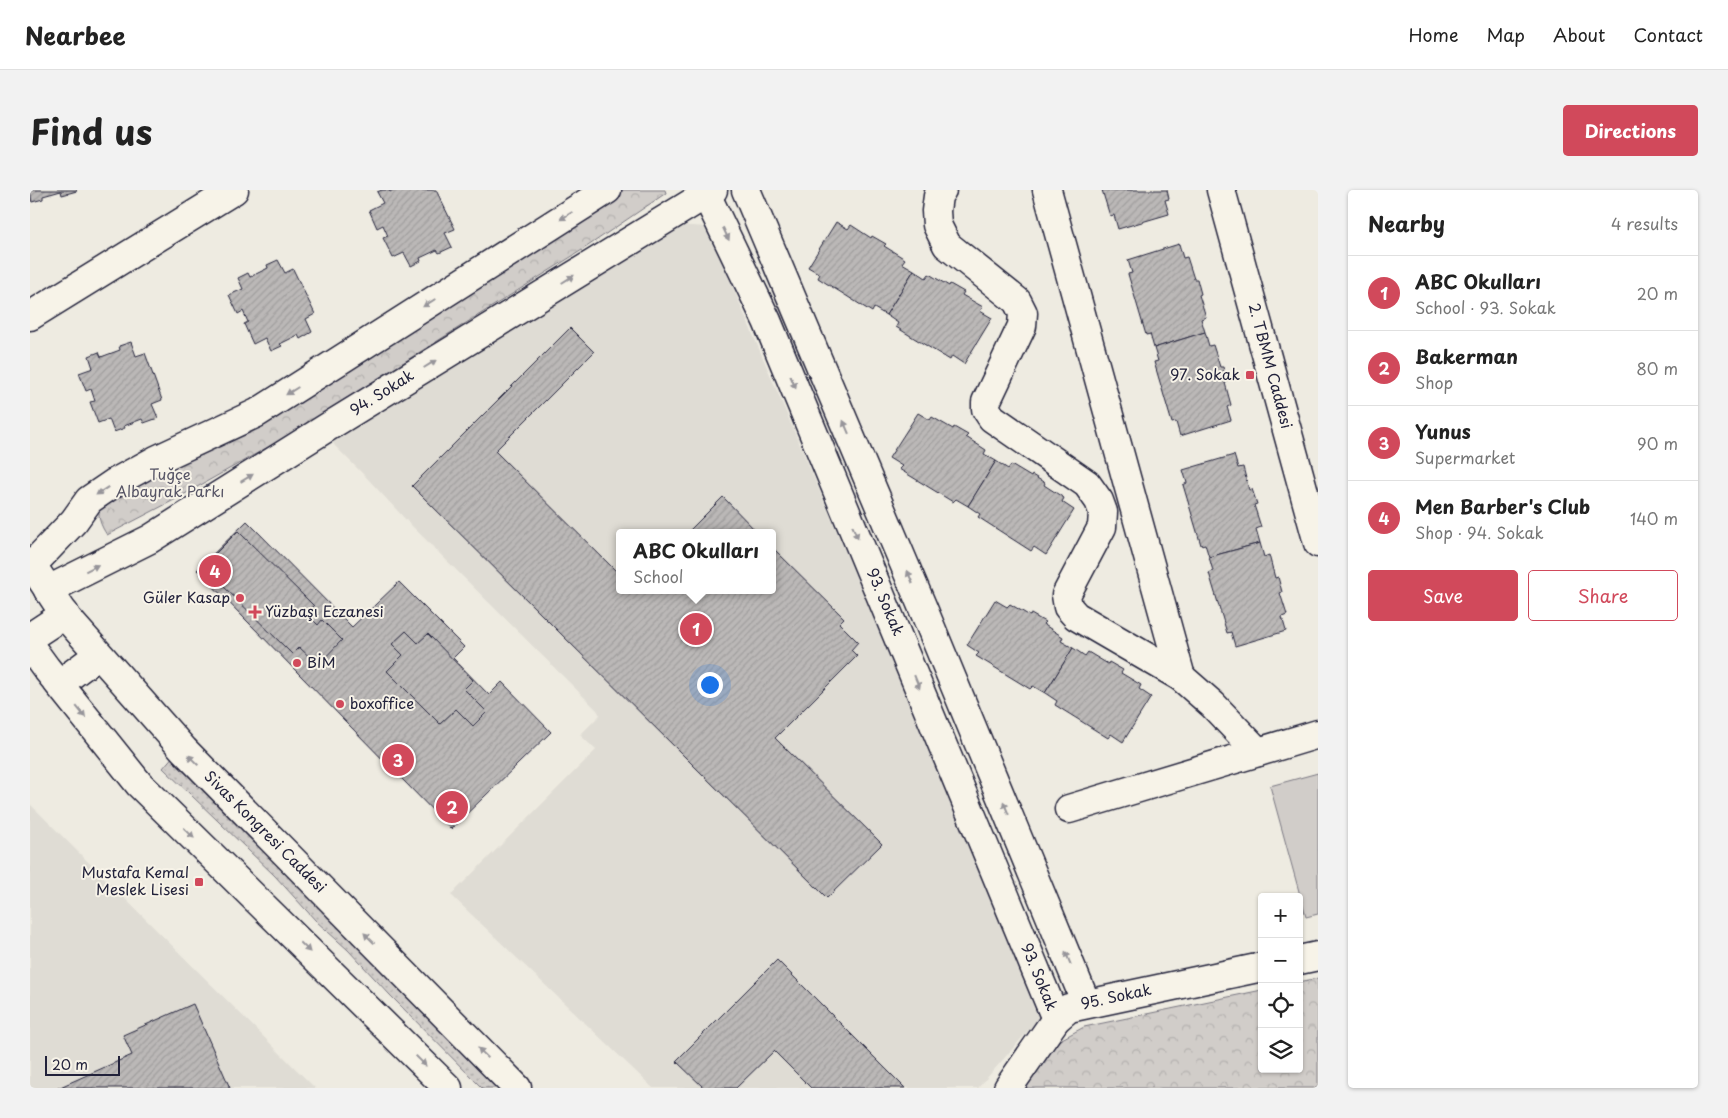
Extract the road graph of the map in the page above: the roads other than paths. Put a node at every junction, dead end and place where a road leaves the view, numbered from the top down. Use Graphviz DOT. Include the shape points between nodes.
graph roads {
  1 [pos="234,190"];
  2 [pos="607,190"];
  3 [pos="746,190"];
  4 [pos="942,190"];
  5 [pos="1047,190"];
  6 [pos="1221,190"];
  7 [pos="708,191"];
  8 [pos="30,316"];
  9 [pos="1318,543"];
  10 [pos="31,563"];
  11 [pos="48,590"];
  12 [pos="922,606"];
  13 [pos="65,614"];
  14 [pos="891,618"];
  15 [pos="30,637"];
  16 [pos="30,646"];
  17 [pos="98,654"];
  18 [pos="1181,677"];
  19 [pos="59,684"];
  20 [pos="1318,734"];
  21 [pos="1258,752"];
  22 [pos="1069,809"];
  23 [pos="1318,956"];
  24 [pos="1303,959"];
  25 [pos="1258,968"];
  26 [pos="1086,1003"];
  27 [pos="1056,1019"];
  28 [pos="448,1088"];
  29 [pos="517,1088"];
  30 [pos="1008,1088"];
  1 -- 8 [label="street"];
  2 -- 10 [label="street, one-way" via="257,413 114,483 89,500 74,521"];
  12 -- 3 [label="street, one-way"];
  4 -- 18 [label="street" via="938,196 936,218 947,245 1017,301 1023,314 1022,326 986,402 986,409 992,418 1087,484 1101,506 1102,527 1066,595 1068,607 1076,616"];
  5 -- 18 [label="street"];
  6 -- 9 [label="street, 2. TBMM Caddesi"];
  11 -- 7 [label="street, 94. Sokak, one-way" via="150,539"];
  7 -- 14 [label="street, 93. Sokak, one-way" via="767,321"];
  10 -- 11 [label="street, Sivas Kongresi Caddesi"];
  11 -- 13 [label="street, Sivas Kongresi Caddesi"];
  12 -- 14 [label="street"];
  26 -- 12 [label="street, one-way"];
  13 -- 15 [label="street"];
  13 -- 17 [label="street, Sivas Kongresi Caddesi"];
  14 -- 27 [label="street, 93. Sokak, one-way"];
  16 -- 19 [label="street"];
  17 -- 19 [label="street"];
  29 -- 17 [label="street, Sivas Kongresi Caddesi, one-way" via="184,750"];
  18 -- 21 [label="street"];
  19 -- 28 [label="street, one-way" via="139,784"];
  20 -- 21 [label="street"];
  21 -- 22 [label="street"];
  23 -- 24 [label="street"];
  25 -- 26 [label="street, 95. Sokak"];
  26 -- 27 [label="street, 95. Sokak" via="1069,1008"];
  27 -- 30 [label="street, 95. Sokak"];
}
